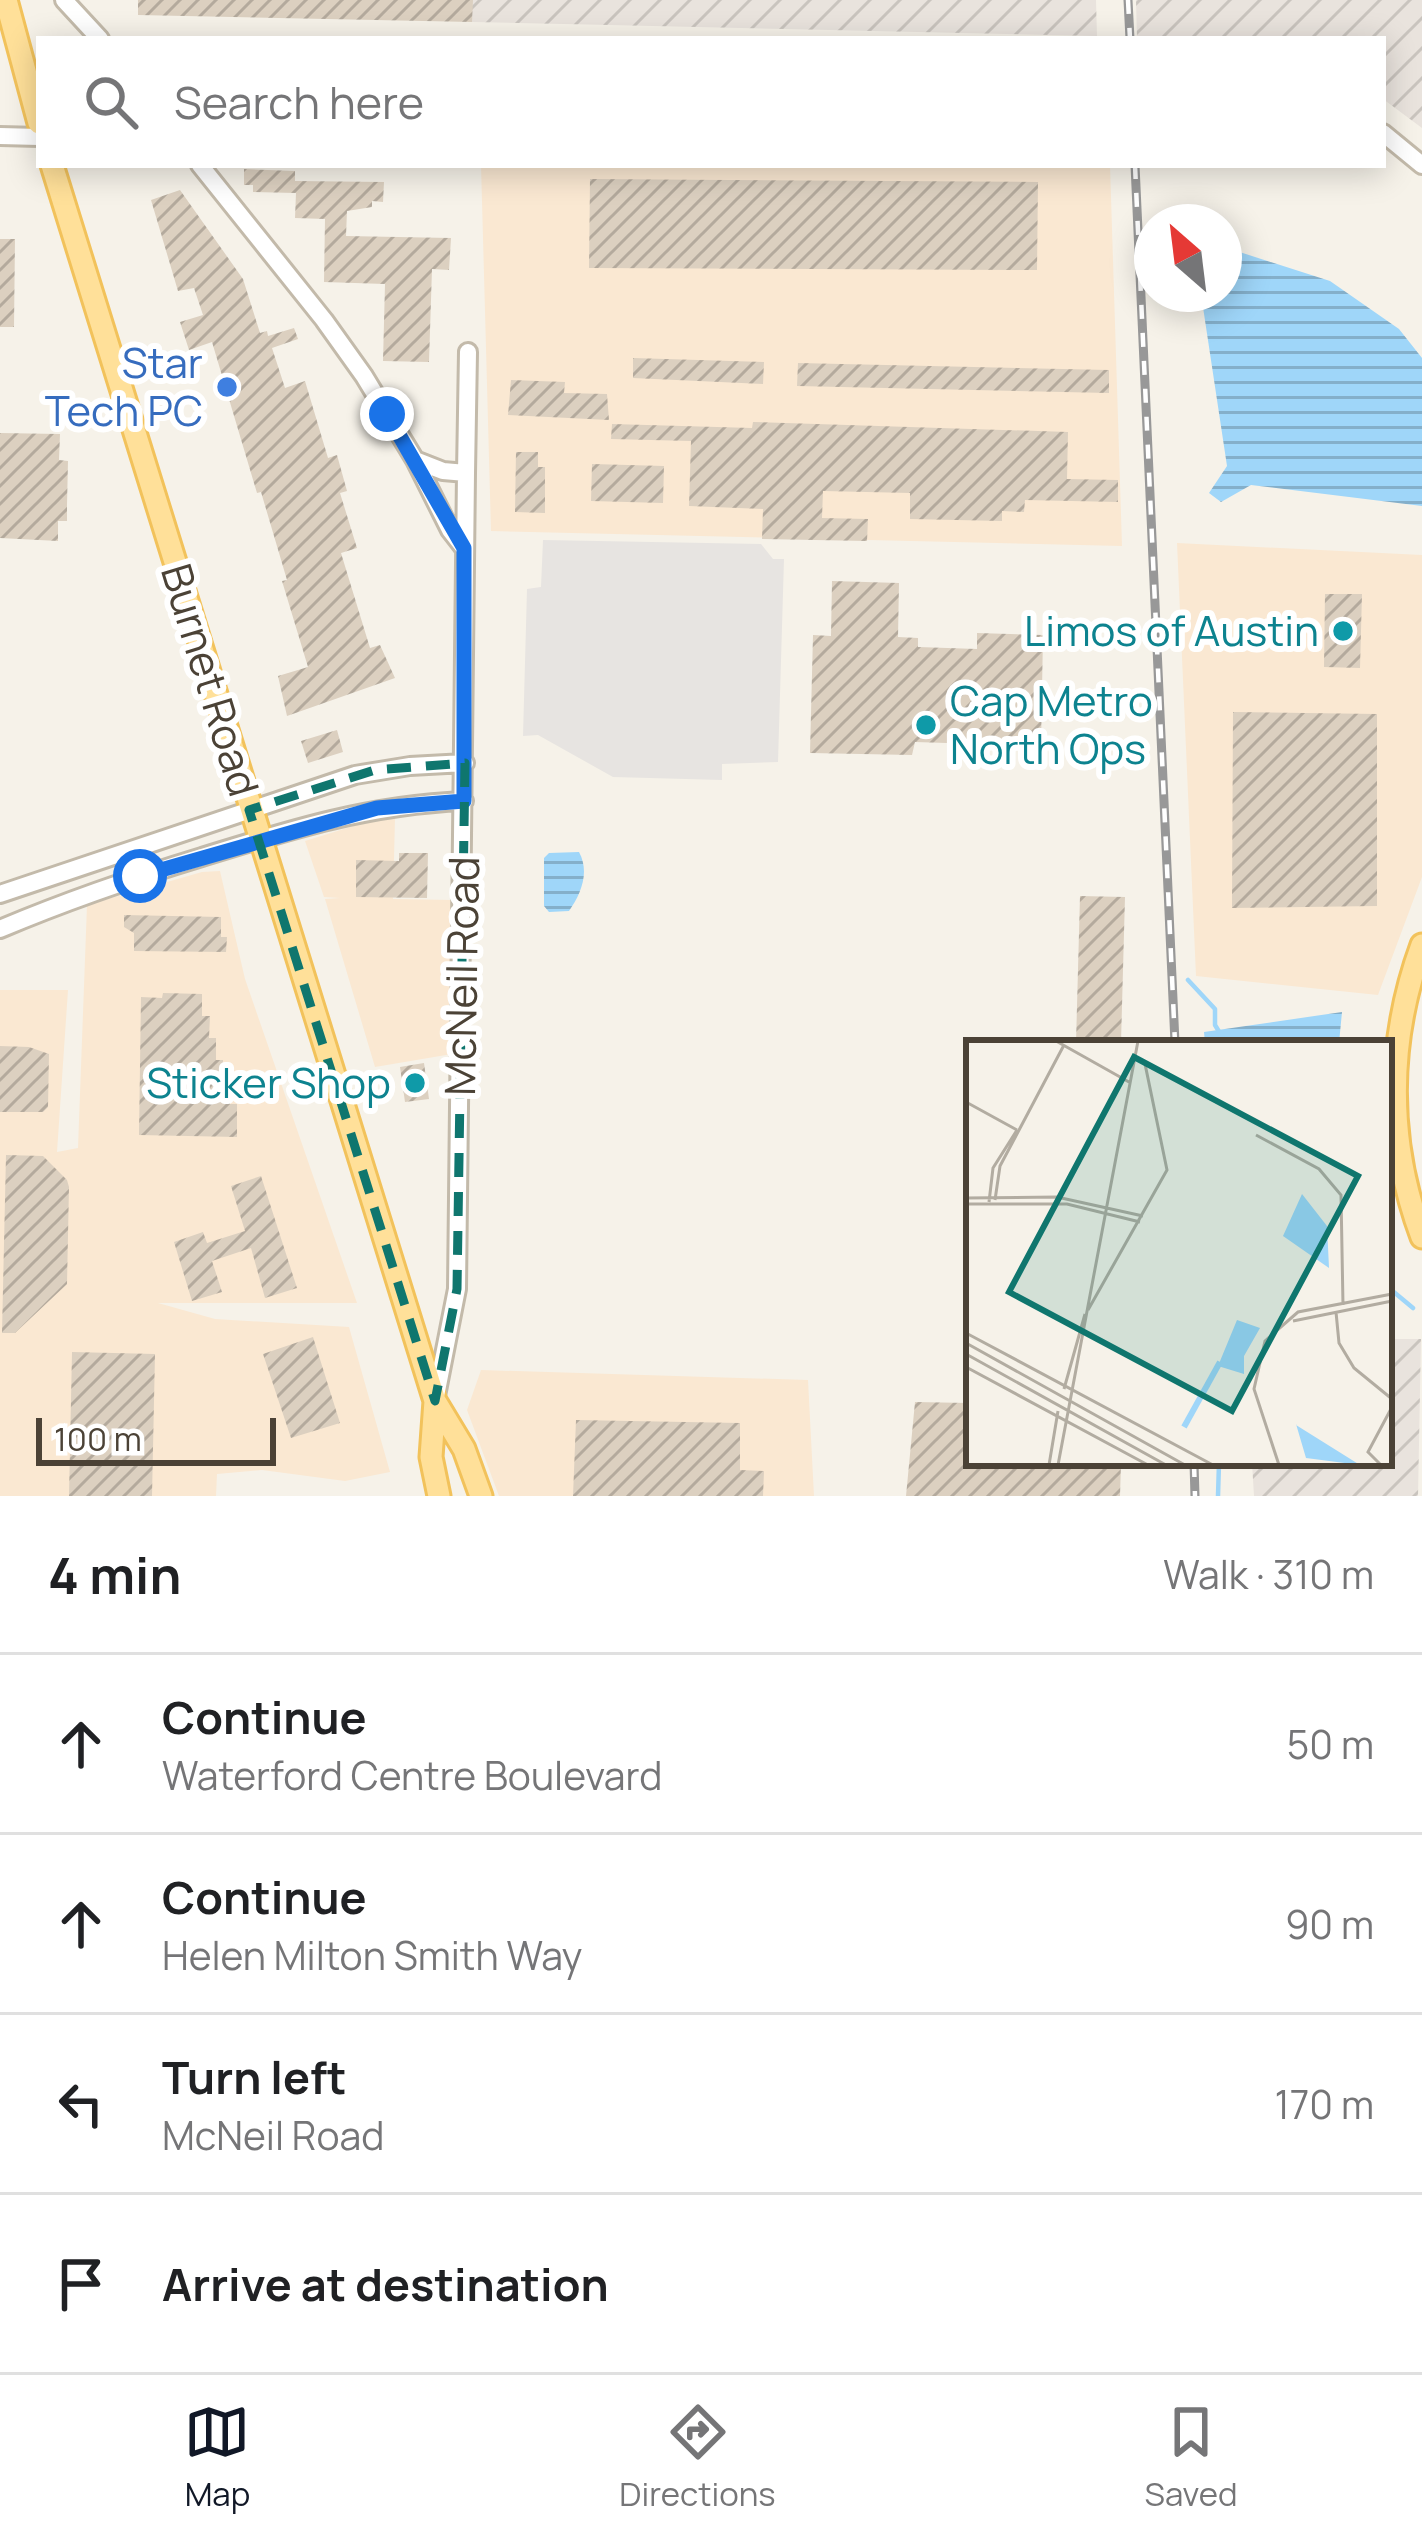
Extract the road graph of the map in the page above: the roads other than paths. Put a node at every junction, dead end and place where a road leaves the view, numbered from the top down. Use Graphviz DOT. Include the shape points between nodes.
graph roads {
  1 [pos="6,0"];
  2 [pos="64,0"];
  3 [pos="97,36"];
  4 [pos="36,112"];
  5 [pos="1386,135"];
  6 [pos="0,136"];
  7 [pos="36,137"];
  8 [pos="1422,164"];
  9 [pos="53,168"];
  10 [pos="202,168"];
  11 [pos="468,352"];
  12 [pos="415,460"];
  13 [pos="466,473"];
  14 [pos="464,548"];
  15 [pos="465,763"];
  16 [pos="464,801"];
  17 [pos="249,810"];
  18 [pos="259,839"];
  19 [pos="0,894"];
  20 [pos="0,929"];
  21 [pos="1420,956"];
  22 [pos="1422,1237"];
  23 [pos="435,1401"];
  24 [pos="440,1496"];
  25 [pos="481,1496"];
  1 -- 4 [label="main road"];
  2 -- 3 [label="street"];
  5 -- 8 [label="street"];
  6 -- 7 [label="street"];
  9 -- 17 [label="main road, Burnet Road"];
  10 -- 12 [label="street" via="324,320"];
  11 -- 13 [label="street, McNeil Road"];
  12 -- 13 [label="street"];
  12 -- 14 [label="street"];
  13 -- 14 [label="street, McNeil Road"];
  14 -- 15 [label="street, McNeil Road"];
  15 -- 16 [label="street, McNeil Road"];
  15 -- 17 [label="street" via="375,770"];
  16 -- 18 [label="street" via="377,808"];
  16 -- 23 [label="street, McNeil Road" via="457,1289"];
  17 -- 18 [label="main road, Burnet Road"];
  17 -- 19 [label="street"];
  18 -- 20 [label="street"];
  18 -- 23 [label="main road, Burnet Road"];
  21 -- 22 [label="main road" via="1401,1021 1395,1098 1402,1172"];
  23 -- 24 [label="main road, Burnet Road" via="430,1457"];
  23 -- 25 [label="main road, Burnet Road"];
}
